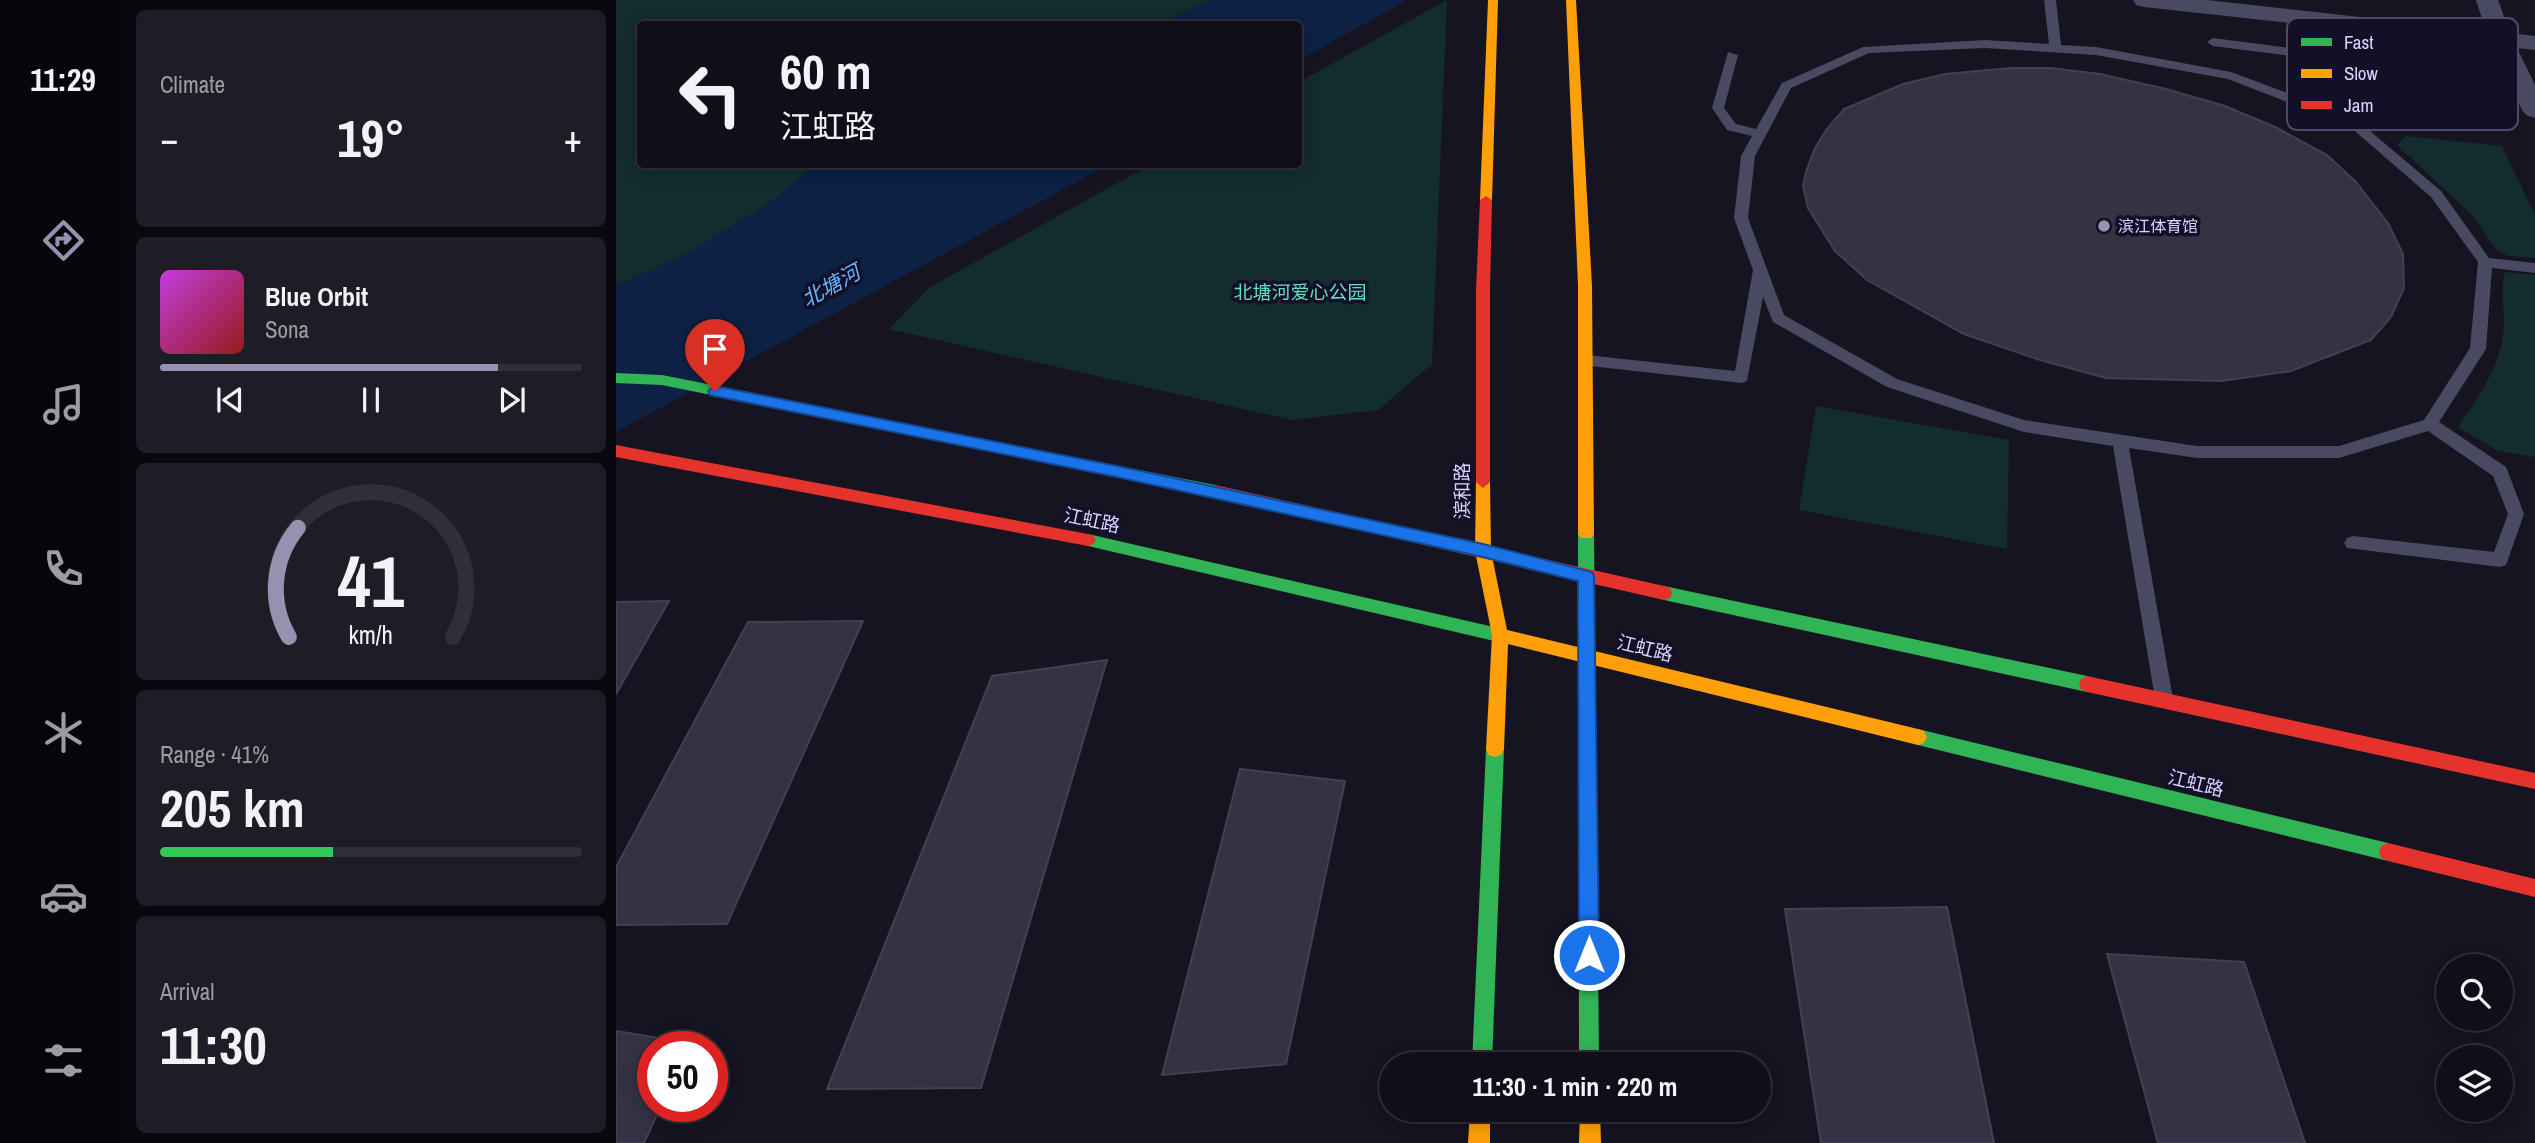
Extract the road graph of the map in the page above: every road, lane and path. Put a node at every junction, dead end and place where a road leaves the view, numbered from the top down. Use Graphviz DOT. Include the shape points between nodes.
graph roads {
  1 [pos="1493,0"];
  2 [pos="1571,0"];
  3 [pos="2050,0"];
  4 [pos="2144,0"];
  5 [pos="2487,0"];
  6 [pos="2305,18"];
  7 [pos="2493,18"];
  8 [pos="2213,42"];
  9 [pos="2055,48"];
  10 [pos="2287,52"];
  11 [pos="1732,55"];
  12 [pos="2518,75"];
  13 [pos="2287,97"];
  14 [pos="2535,110"];
  15 [pos="2361,130"];
  16 [pos="1760,134"];
  17 [pos="2485,262"];
  18 [pos="1760,268"];
  19 [pos="2535,268"];
  20 [pos="1586,361"];
  21 [pos="616,378"];
  22 [pos="2430,424"];
  23 [pos="2120,441"];
  24 [pos="616,451"];
  25 [pos="2353,543"];
  26 [pos="1483,551"];
  27 [pos="1586,576"];
  28 [pos="1500,635"];
  29 [pos="1587,656"];
  30 [pos="2164,699"];
  31 [pos="2535,781"];
  32 [pos="2535,887"];
  33 [pos="1483,1052"];
  34 [pos="1590,1052"];
  35 [pos="1480,1122"];
  36 [pos="1590,1122"];
  37 [pos="1479,1143"];
  38 [pos="1590,1143"];
  1 -- 26 [label="main road, 滨和路" via="1483,290"];
  2 -- 20 [label="main road"];
  3 -- 9 [label="lane"];
  4 -- 6 [label="street"];
  5 -- 7 [label="street"];
  8 -- 10 [label="lane"];
  9 -- 13 [label="lane" via="2231,76"];
  9 -- 16 [label="lane" via="1985,44 1867,50 1786,86"];
  11 -- 16 [label="lane" via="1718,108 1732,127"];
  12 -- 14 [label="street"];
  15 -- 17 [label="lane" via="2436,194"];
  16 -- 18 [label="lane" via="1748,156 1741,218"];
  17 -- 19 [label="lane"];
  17 -- 22 [label="lane" via="2478,349"];
  18 -- 20 [label="lane" via="1742,377"];
  18 -- 23 [label="lane" via="1778,318 1892,383 2024,426"];
  20 -- 27 [label="main road"];
  21 -- 26 [label="main road" via="662,380 1117,471"];
  22 -- 23 [label="lane" via="2339,452 2197,452"];
  22 -- 25 [label="lane" via="2500,472 2516,514 2500,560"];
  23 -- 30 [label="lane"];
  24 -- 28 [label="main road, 江虹路" via="1078,538"];
  26 -- 27 [label="main road"];
  26 -- 28 [label="main road, 滨和路"];
  27 -- 29 [label="main road"];
  27 -- 30 [label="main road"];
  28 -- 29 [label="main road, 江虹路"];
  28 -- 33 [label="main road, 滨和路"];
  29 -- 32 [label="main road, 江虹路"];
  29 -- 34 [label="main road"];
  30 -- 31 [label="main road"];
  35 -- 37 [label="main road"];
  36 -- 38 [label="main road"];
}
